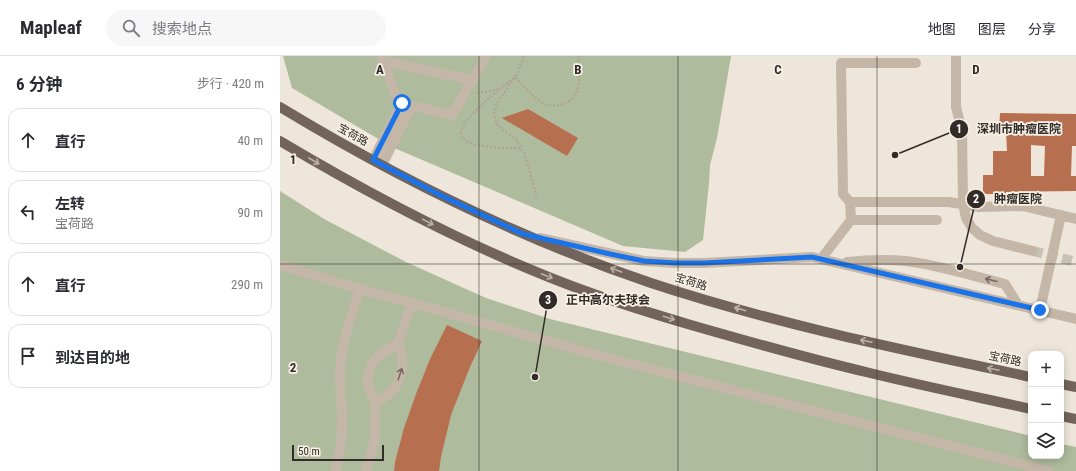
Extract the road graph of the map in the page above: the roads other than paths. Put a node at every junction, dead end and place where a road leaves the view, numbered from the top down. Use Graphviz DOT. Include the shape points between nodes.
graph roads {
  1 [pos="486,56"];
  2 [pos="956,56"];
  3 [pos="382,59"];
  4 [pos="916,63"];
  5 [pos="472,80"];
  6 [pos="402,103"];
  7 [pos="413,106"];
  8 [pos="280,107"];
  9 [pos="280,141"];
  10 [pos="377,162"];
  11 [pos="850,202"];
  12 [pos="963,204"];
  13 [pos="1060,215"];
  14 [pos="1076,219"];
  15 [pos="850,220"];
  16 [pos="937,220"];
  17 [pos="523,234"];
  18 [pos="1033,251"];
  19 [pos="821,259"];
  20 [pos="835,262"];
  21 [pos="280,265"];
  22 [pos="360,289"];
  23 [pos="412,303"];
  24 [pos="1018,305"];
  25 [pos="1040,310"];
  26 [pos="1076,319"];
  27 [pos="398,344"];
  28 [pos="1028,376"];
  29 [pos="1064,385"];
  30 [pos="1076,387"];
  31 [pos="375,403"];
  32 [pos="1028,408"];
  33 [pos="1064,417"];
  34 [pos="1076,419"];
  35 [pos="335,471"];
  36 [pos="366,471"];
  37 [pos="1048,471"];
  1 -- 5 [label="street"];
  2 -- 12 [label="street" via="956,107 962,131"];
  3 -- 5 [label="street"];
  3 -- 6 [label="street" via="398,101"];
  4 -- 11 [label="street" via="841,63 843,194"];
  5 -- 7 [label="street" via="452,115"];
  6 -- 7 [label="street"];
  6 -- 10 [label="street"];
  7 -- 10 [label="street"];
  8 -- 10 [label="main road, 宝荷路"];
  9 -- 32 [label="main road, one-way" via="450,233 521,266 591,293 804,357"];
  10 -- 17 [label="main road, 宝荷路"];
  11 -- 12 [label="street"];
  11 -- 15 [label="street"];
  12 -- 13 [label="street" via="979,207 1023,206"];
  12 -- 18 [label="street" via="966,218 980,235"];
  13 -- 14 [label="street"];
  13 -- 25 [label="street"];
  15 -- 16 [label="street"];
  15 -- 19 [label="street"];
  17 -- 19 [label="street" via="644,261 683,263 812,257"];
  28 -- 17 [label="main road, 宝荷路, one-way" via="841,336 771,318 652,283"];
  19 -- 20 [label="street"];
  20 -- 24 [label="street"];
  24 -- 20 [label="street, one-way" via="1006,284 927,265 884,260"];
  21 -- 22 [label="street"];
  22 -- 23 [label="street"];
  22 -- 35 [label="street" via="341,358 342,422"];
  23 -- 27 [label="street"];
  23 -- 37 [label="street" via="612,359"];
  24 -- 25 [label="street"];
  25 -- 26 [label="street"];
  31 -- 27 [label="street, one-way" via="392,391 401,373 403,363"];
  27 -- 31 [label="street" via="377,357 370,367 368,383"];
  29 -- 30 [label="main road"];
  31 -- 36 [label="street" via="374,443"];
  33 -- 34 [label="main road"];
}
